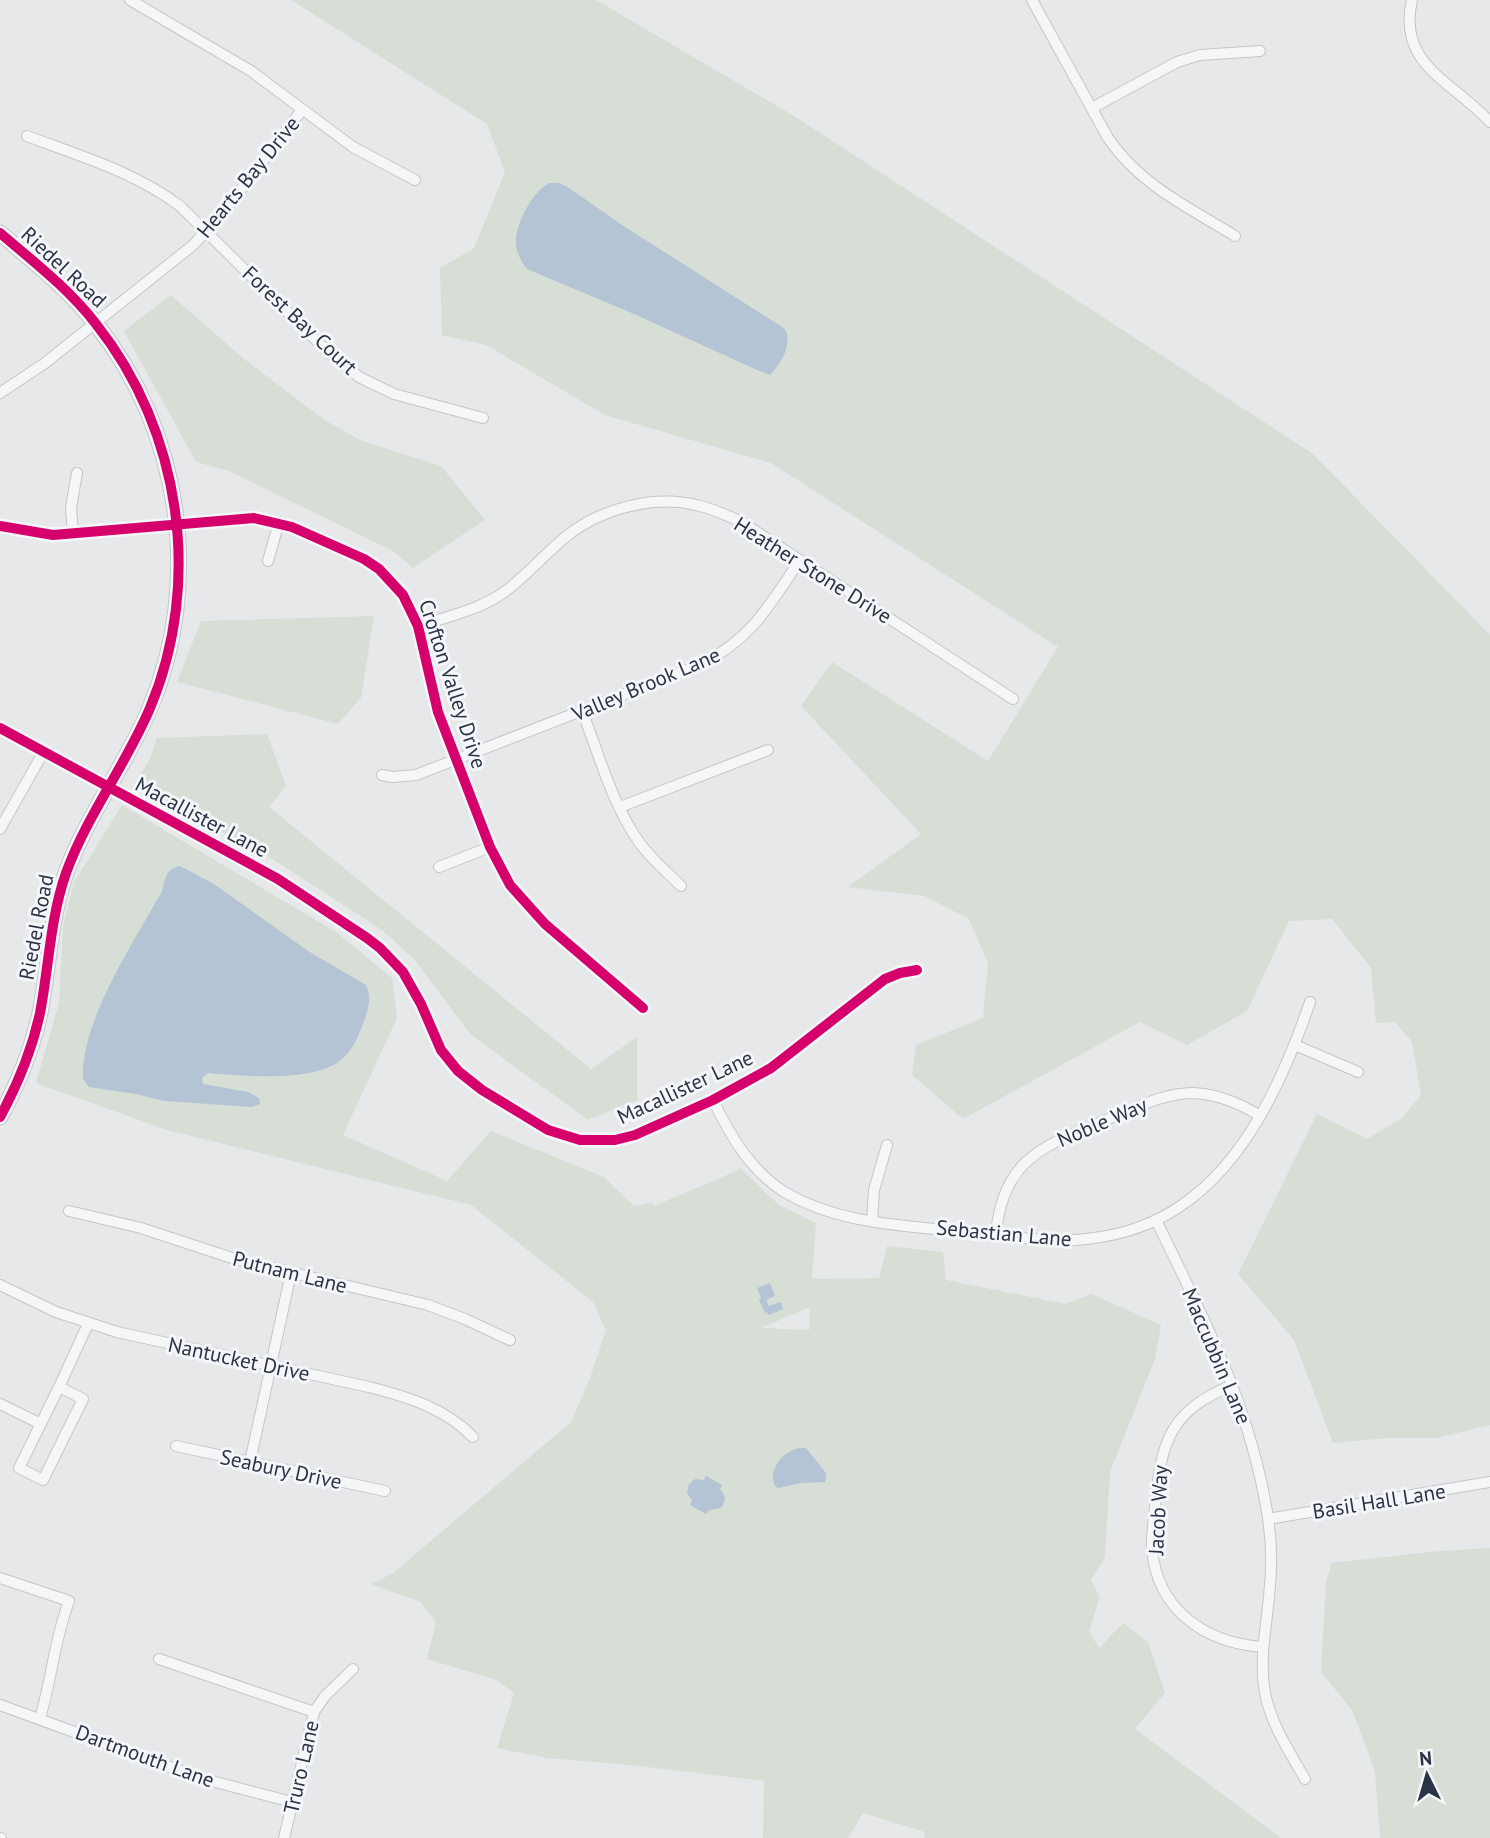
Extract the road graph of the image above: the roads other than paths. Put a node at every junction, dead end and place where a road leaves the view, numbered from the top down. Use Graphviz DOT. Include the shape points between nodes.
graph roads {
  1 [pos="130,0"];
  2 [pos="1032,0"];
  3 [pos="1412,0"];
  4 [pos="1260,51"];
  5 [pos="1092,108"];
  6 [pos="302,110"];
  7 [pos="1490,122"];
  8 [pos="27,136"];
  9 [pos="415,180"];
  10 [pos="206,232"];
  11 [pos="0,233"];
  12 [pos="1235,236"];
  13 [pos="95,322"];
  14 [pos="0,393"];
  15 [pos="483,418"];
  16 [pos="77,473"];
  17 [pos="279,522"];
  18 [pos="177,524"];
  19 [pos="0,526"];
  20 [pos="73,534"];
  21 [pos="800,560"];
  22 [pos="268,561"];
  23 [pos="418,626"];
  24 [pos="1013,699"];
  25 [pos="582,711"];
  26 [pos="0,727"];
  27 [pos="768,750"];
  28 [pos="43,753"];
  29 [pos="456,760"];
  30 [pos="382,775"];
  31 [pos="108,788"];
  32 [pos="620,807"];
  33 [pos="0,829"];
  34 [pos="490,847"];
  35 [pos="439,867"];
  36 [pos="681,887"];
  37 [pos="917,970"];
  38 [pos="1310,1002"];
  39 [pos="643,1009"];
  40 [pos="1295,1045"];
  41 [pos="1359,1072"];
  42 [pos="713,1100"];
  43 [pos="0,1115"];
  44 [pos="1259,1115"];
  45 [pos="887,1144"];
  46 [pos="69,1210"];
  47 [pos="872,1220"];
  48 [pos="1156,1220"];
  49 [pos="996,1234"];
  50 [pos="291,1273"];
  51 [pos="0,1285"];
  52 [pos="88,1324"];
  53 [pos="510,1340"];
  54 [pos="270,1366"];
  55 [pos="1234,1385"];
  56 [pos="59,1387"];
  57 [pos="0,1404"];
  58 [pos="41,1424"];
  59 [pos="473,1437"];
  60 [pos="176,1446"];
  61 [pos="250,1462"];
  62 [pos="1490,1482"];
  63 [pos="385,1491"];
  64 [pos="1268,1518"];
  65 [pos="0,1578"];
  66 [pos="1264,1647"];
  67 [pos="159,1659"];
  68 [pos="353,1669"];
  69 [pos="0,1705"];
  70 [pos="314,1712"];
  71 [pos="40,1718"];
  72 [pos="1305,1779"];
  73 [pos="292,1802"];
  74 [pos="284,1838"];
  1 -- 6 [label="street" via="251,71"];
  2 -- 5 [label="street"];
  3 -- 7 [label="street" via="1409,30 1419,58"];
  4 -- 5 [label="street" via="1200,55 1177,62"];
  5 -- 12 [label="street" via="1134,172"];
  6 -- 9 [label="street" via="353,147"];
  6 -- 10 [label="street, Hearts Bay Drive"];
  8 -- 10 [label="street, Forest Bay Court" via="148,184"];
  10 -- 13 [label="street, Hearts Bay Drive"];
  10 -- 15 [label="street, Forest Bay Court" via="359,377 394,394"];
  11 -- 13 [label="street, Riedel Road"];
  13 -- 14 [label="street, Hearts Bay Drive"];
  13 -- 18 [label="street, Riedel Road" via="129,373 158,436"];
  16 -- 20 [label="street" via="71,508"];
  17 -- 18 [label="street, Crofton Valley Drive" via="247,518"];
  17 -- 22 [label="street"];
  17 -- 23 [label="street, Crofton Valley Drive" via="379,569 403,595"];
  18 -- 20 [label="street, Crofton Valley Drive"];
  18 -- 31 [label="street, Riedel Road" via="178,586 167,655 150,707"];
  19 -- 20 [label="street, Crofton Valley Drive" via="37,534"];
  21 -- 23 [label="street, Heather Stone Drive" via="740,521 710,509 677,502 639,504 578,528 486,603"];
  21 -- 24 [label="street, Heather Stone Drive"];
  21 -- 25 [label="street, Valley Brook Lane" via="762,618 733,645 702,664"];
  23 -- 29 [label="street, Crofton Valley Drive" via="432,695"];
  25 -- 29 [label="street, Valley Brook Lane"];
  25 -- 32 [label="street"];
  26 -- 28 [label="street, Macallister Lane"];
  27 -- 32 [label="street"];
  28 -- 31 [label="street, Macallister Lane"];
  28 -- 33 [label="street"];
  29 -- 30 [label="street, Valley Brook Lane" via="405,777"];
  29 -- 34 [label="street, Crofton Valley Drive"];
  31 -- 42 [label="street, Macallister Lane" via="278,879 380,948 412,986 449,1061 482,1090 548,1130 580,1140 615,1140"];
  31 -- 43 [label="street, Riedel Road" via="64,877 33,1042"];
  32 -- 36 [label="street" via="648,853"];
  34 -- 35 [label="street"];
  34 -- 39 [label="street, Crofton Valley Drive" via="510,885 531,911"];
  37 -- 42 [label="street, Macallister Lane" via="885,979 771,1068"];
  38 -- 40 [label="street, Sebastian Lane"];
  40 -- 41 [label="street"];
  40 -- 44 [label="street, Sebastian Lane"];
  42 -- 47 [label="street, Sebastian Lane" via="736,1144 772,1183 821,1209"];
  44 -- 48 [label="street, Sebastian Lane" via="1217,1175 1185,1203"];
  44 -- 49 [label="street, Noble Way" via="1224,1098 1181,1094 1155,1100 1052,1143 1025,1162 1009,1184"];
  45 -- 47 [label="street" via="874,1190"];
  46 -- 50 [label="street, Putnam Lane"];
  47 -- 49 [label="street, Sebastian Lane"];
  48 -- 49 [label="street, Sebastian Lane" via="1115,1234 1076,1240"];
  48 -- 55 [label="street, Maccubbin Lane"];
  50 -- 53 [label="street, Putnam Lane" via="428,1306"];
  50 -- 54 [label="street"];
  51 -- 52 [label="street, Nantucket Drive"];
  52 -- 54 [label="street, Nantucket Drive"];
  52 -- 56 [label="street"];
  54 -- 59 [label="street, Nantucket Drive" via="408,1398 446,1414"];
  54 -- 61 [label="street"];
  55 -- 64 [label="street, Maccubbin Lane" via="1256,1456"];
  55 -- 66 [label="street, Jacob Way" via="1199,1402 1170,1436 1159,1466 1153,1552 1165,1591 1186,1618 1216,1638"];
  56 -- 58 [label="street"];
  56 -- 58 [label="street" via="83,1398 43,1480 19,1468"];
  57 -- 58 [label="street"];
  60 -- 61 [label="street, Seabury Drive"];
  61 -- 63 [label="street, Seabury Drive"];
  62 -- 64 [label="street, Basil Hall Lane"];
  64 -- 66 [label="street, Maccubbin Lane" via="1272,1571"];
  65 -- 71 [label="street" via="69,1601"];
  66 -- 72 [label="street, Maccubbin Lane" via="1268,1705"];
  67 -- 70 [label="street"];
  68 -- 70 [label="street, Truro Lane"];
  69 -- 71 [label="street, Dartmouth Lane"];
  70 -- 73 [label="street, Truro Lane"];
  71 -- 73 [label="street, Dartmouth Lane" via="200,1778"];
  73 -- 74 [label="street, Truro Lane"];
}
